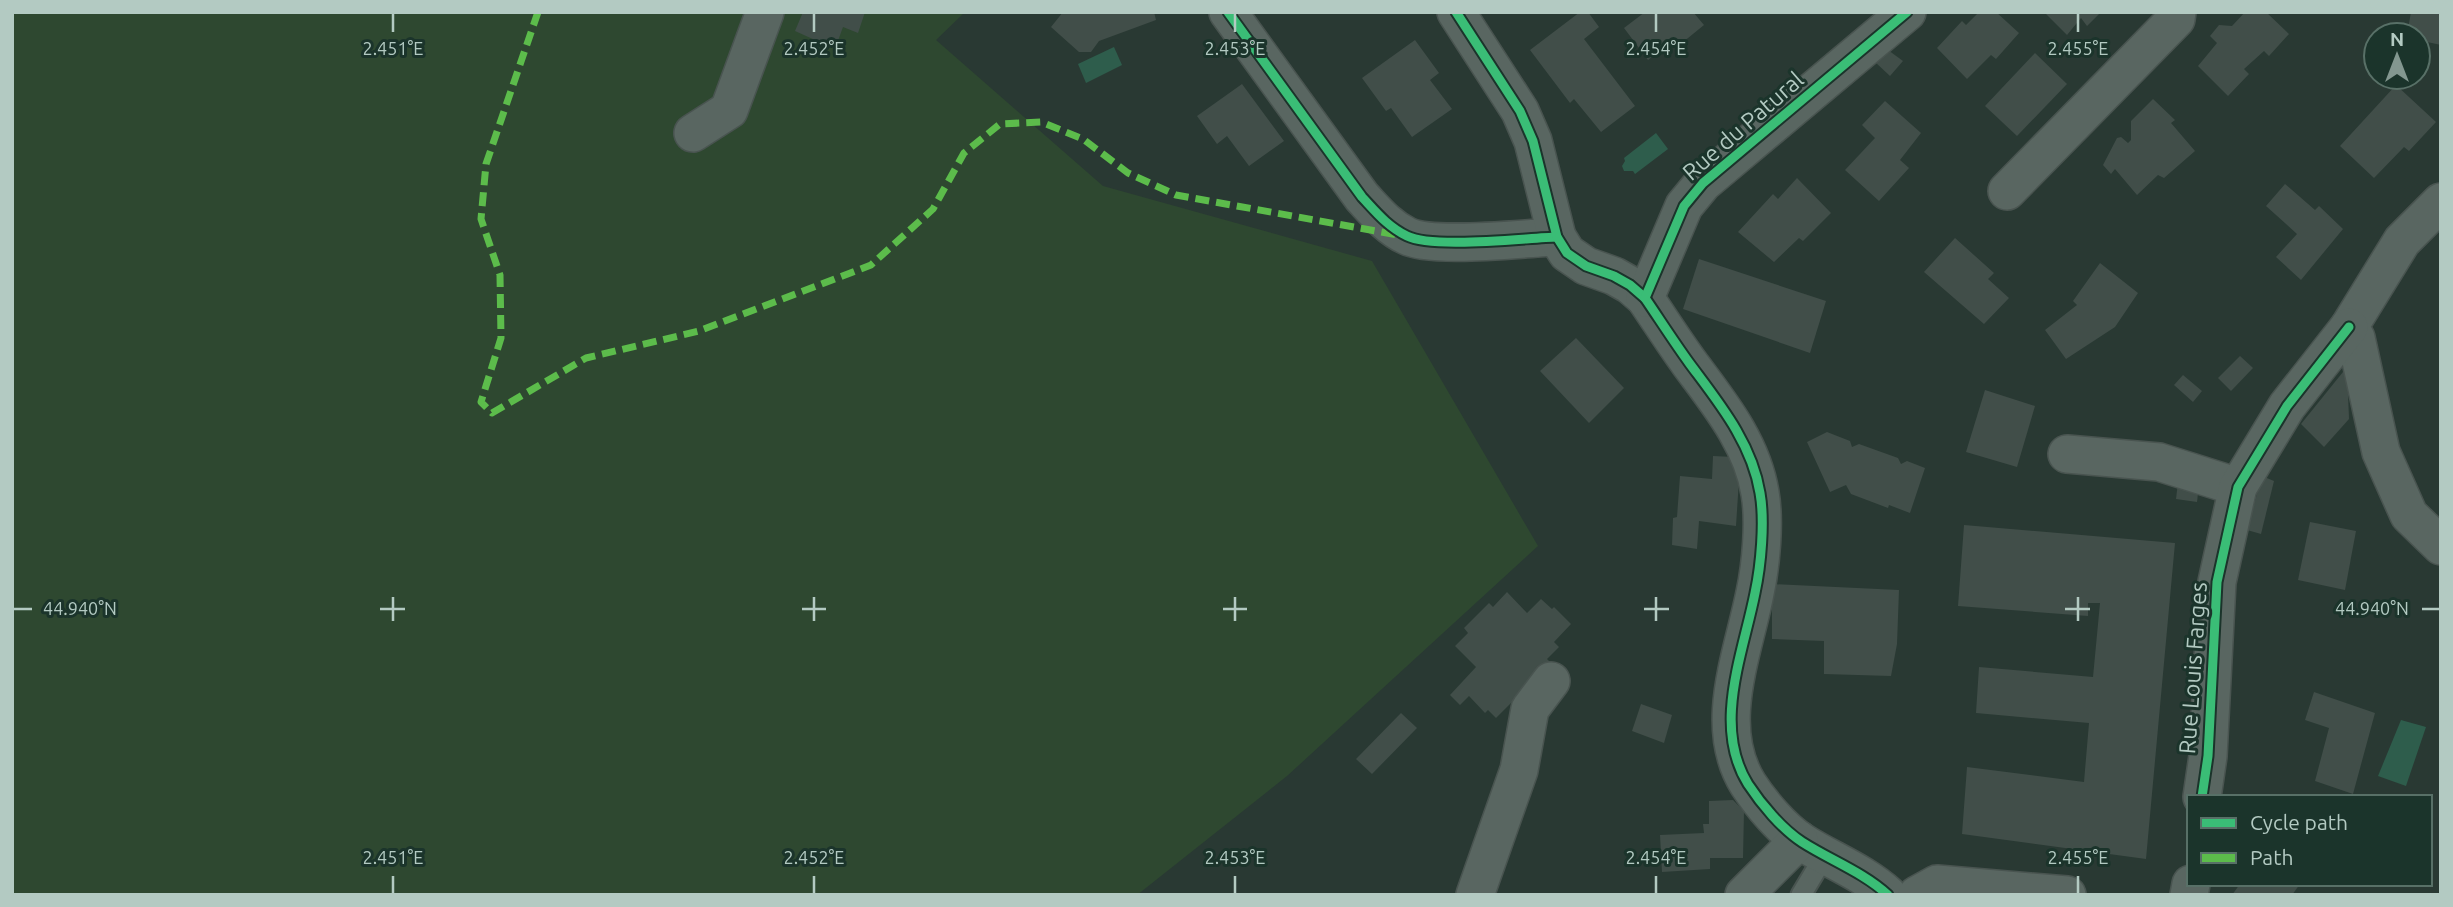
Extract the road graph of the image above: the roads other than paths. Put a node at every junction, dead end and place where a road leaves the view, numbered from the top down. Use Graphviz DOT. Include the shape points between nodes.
graph roads {
  1 [pos="765,12"];
  2 [pos="1228,12"];
  3 [pos="1456,12"];
  4 [pos="1907,12"];
  5 [pos="2177,12"];
  6 [pos="693,133"];
  7 [pos="2007,191"];
  8 [pos="2441,202"];
  9 [pos="1557,237"];
  10 [pos="1645,298"];
  11 [pos="2349,327"];
  12 [pos="2067,454"];
  13 [pos="2238,487"];
  14 [pos="2435,529"];
  15 [pos="1551,681"];
  16 [pos="2202,795"];
  17 [pos="1812,848"];
  18 [pos="1475,895"];
  19 [pos="1744,895"];
  20 [pos="1801,895"];
  21 [pos="1888,895"];
  22 [pos="1917,895"];
  23 [pos="2067,895"];
  1 -- 6 [label="street" via="729,110"];
  2 -- 9 [label="street" via="1384,222 1409,237 1448,242"];
  3 -- 9 [label="street" via="1520,111 1533,141"];
  4 -- 10 [label="street, Rue du Patural" via="1703,183 1684,206"];
  5 -- 7 [label="street" via="2176,19"];
  8 -- 11 [label="street, Rue Louis Farges" via="2402,241"];
  9 -- 10 [label="street" via="1567,253 1630,285"];
  10 -- 17 [label="street" via="1728,416 1755,466 1761,495 1760,538 1756,590 1734,686 1731,722 1735,753 1748,783 1771,813"];
  11 -- 13 [label="street, Rue Louis Farges" via="2287,406"];
  11 -- 14 [label="street" via="2356,338 2381,452 2409,515"];
  12 -- 13 [label="street" via="2159,462"];
  13 -- 16 [label="street, Rue Louis Farges" via="2217,582"];
  15 -- 18 [label="street" via="1530,709 1519,770"];
  17 -- 19 [label="street"];
  17 -- 20 [label="lane"];
  17 -- 21 [label="street"];
  22 -- 23 [label="street" via="1937,884"];
}
